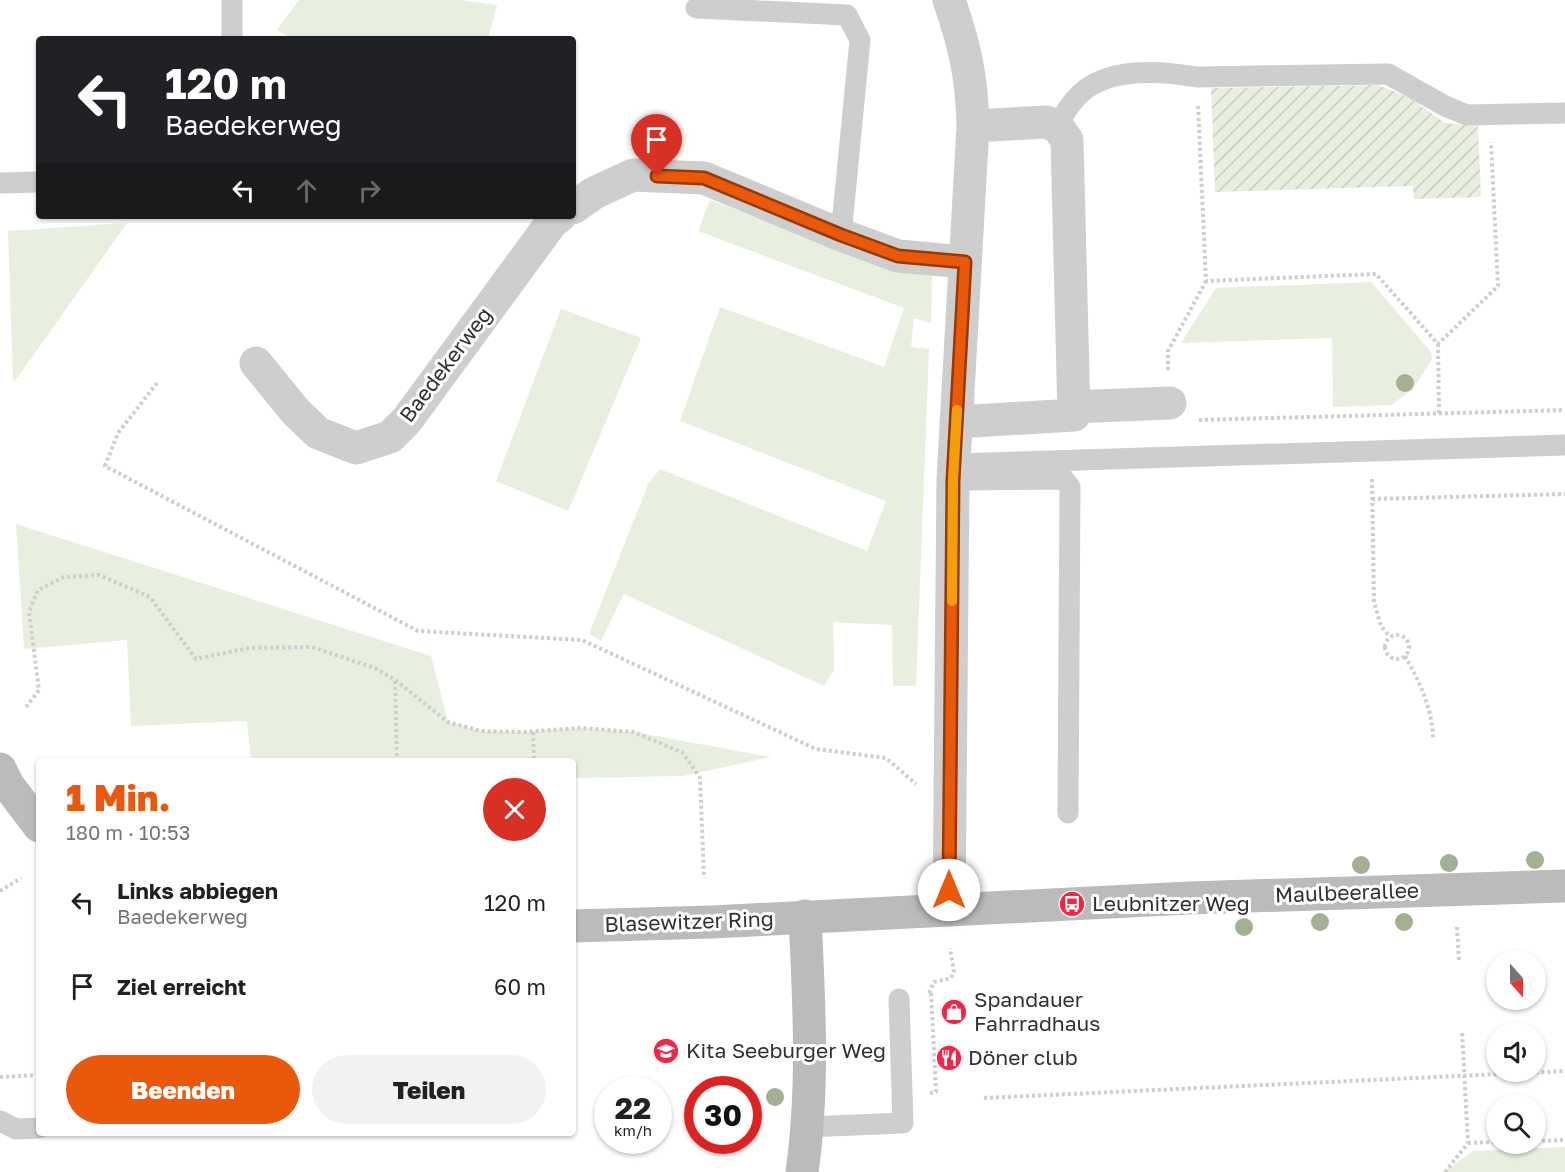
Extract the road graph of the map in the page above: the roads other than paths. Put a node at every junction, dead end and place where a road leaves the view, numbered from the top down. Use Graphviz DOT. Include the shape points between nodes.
graph roads {
  1 [pos="231,0"];
  2 [pos="949,0"];
  3 [pos="696,8"];
  4 [pos="232,36"];
  5 [pos="1565,113"];
  6 [pos="974,126"];
  7 [pos="1057,126"];
  8 [pos="36,182"];
  9 [pos="0,183"];
  10 [pos="576,206"];
  11 [pos="556,219"];
  12 [pos="841,235"];
  13 [pos="965,262"];
  14 [pos="256,363"];
  15 [pos="1170,403"];
  16 [pos="1073,407"];
  17 [pos="956,422"];
  18 [pos="1565,445"];
  19 [pos="954,472"];
  20 [pos="0,769"];
  21 [pos="1068,813"];
  22 [pos="36,822"];
  23 [pos="1565,886"];
  24 [pos="950,909"];
  25 [pos="805,916"];
  26 [pos="576,927"];
  27 [pos="899,999"];
  28 [pos="0,1121"];
  29 [pos="807,1127"];
  30 [pos="36,1128"];
  31 [pos="802,1172"];
  1 -- 4 [label="lane"];
  2 -- 6 [label="street" via="965,49"];
  3 -- 12 [label="lane" via="847,15 860,40"];
  5 -- 7 [label="lane" via="1467,115 1388,74 1197,77 1138,72 1116,76 1079,94"];
  6 -- 7 [label="street" via="1046,122"];
  6 -- 13 [label="street"];
  7 -- 16 [label="street" via="1066,140"];
  8 -- 9 [label="lane"];
  10 -- 12 [label="street" via="633,175 704,178"];
  11 -- 14 [label="street, Baedekerweg" via="390,437 356,448 318,433"];
  12 -- 13 [label="street" via="898,256"];
  13 -- 17 [label="street"];
  15 -- 16 [label="street"];
  16 -- 17 [label="street" via="1074,415"];
  17 -- 19 [label="street"];
  18 -- 19 [label="lane"];
  19 -- 21 [label="lane" via="1064,479 1070,487"];
  19 -- 24 [label="street"];
  20 -- 22 [label="street"];
  23 -- 24 [label="street, Maulbeerallee"];
  24 -- 25 [label="street, Maulbeerallee"];
  25 -- 26 [label="street, Blasewitzer Ring"];
  25 -- 29 [label="street"];
  27 -- 29 [label="lane" via="903,1123"];
  28 -- 30 [label="lane" via="16,1129"];
  29 -- 31 [label="street"];
}
